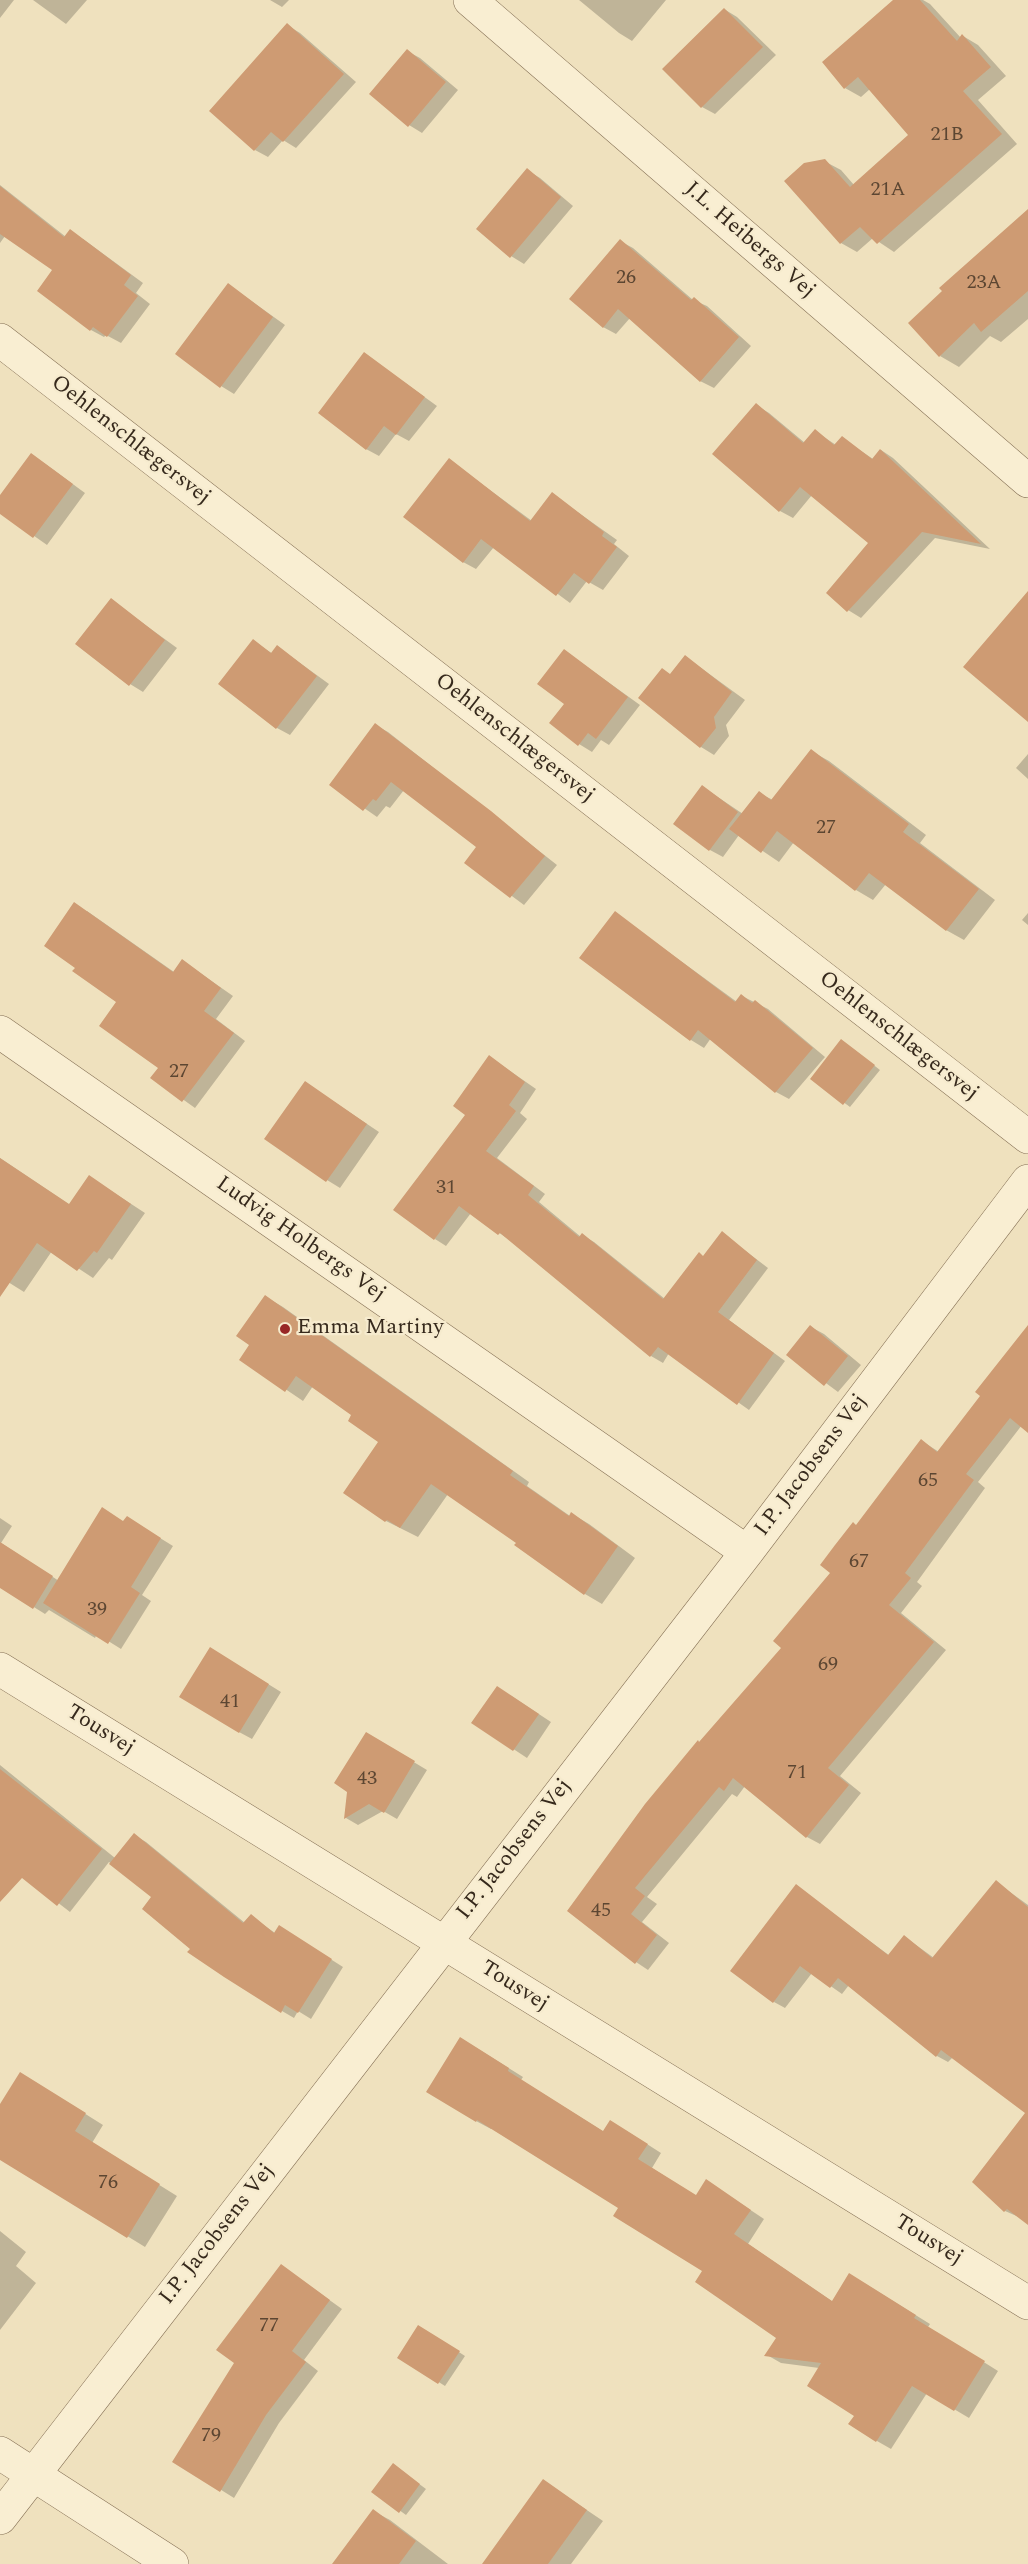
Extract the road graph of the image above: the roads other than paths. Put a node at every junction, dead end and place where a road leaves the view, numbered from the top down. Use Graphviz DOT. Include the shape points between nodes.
graph roads {
  1 [pos="470,0"];
  2 [pos="0,340"];
  3 [pos="1028,481"];
  4 [pos="0,1032"];
  5 [pos="1028,1137"];
  6 [pos="1028,1181"];
  7 [pos="747,1552"];
  8 [pos="0,1669"];
  9 [pos="443,1943"];
  10 [pos="1028,2303"];
  11 [pos="0,2453"];
  12 [pos="34,2475"];
  13 [pos="0,2518"];
  14 [pos="172,2564"];
  1 -- 3 [label="street, J.L. Heibergs Vej"];
  2 -- 5 [label="street, Oehlenschlægersvej"];
  4 -- 7 [label="street, Ludvig Holbergs Vej"];
  6 -- 7 [label="street, I.P. Jacobsens Vej"];
  7 -- 9 [label="street, I.P. Jacobsens Vej"];
  8 -- 9 [label="street, Tousvej"];
  9 -- 10 [label="street, Tousvej"];
  9 -- 12 [label="street, I.P. Jacobsens Vej"];
  11 -- 12 [label="street"];
  12 -- 13 [label="street, I.P. Jacobsens Vej"];
  12 -- 14 [label="street"];
}
